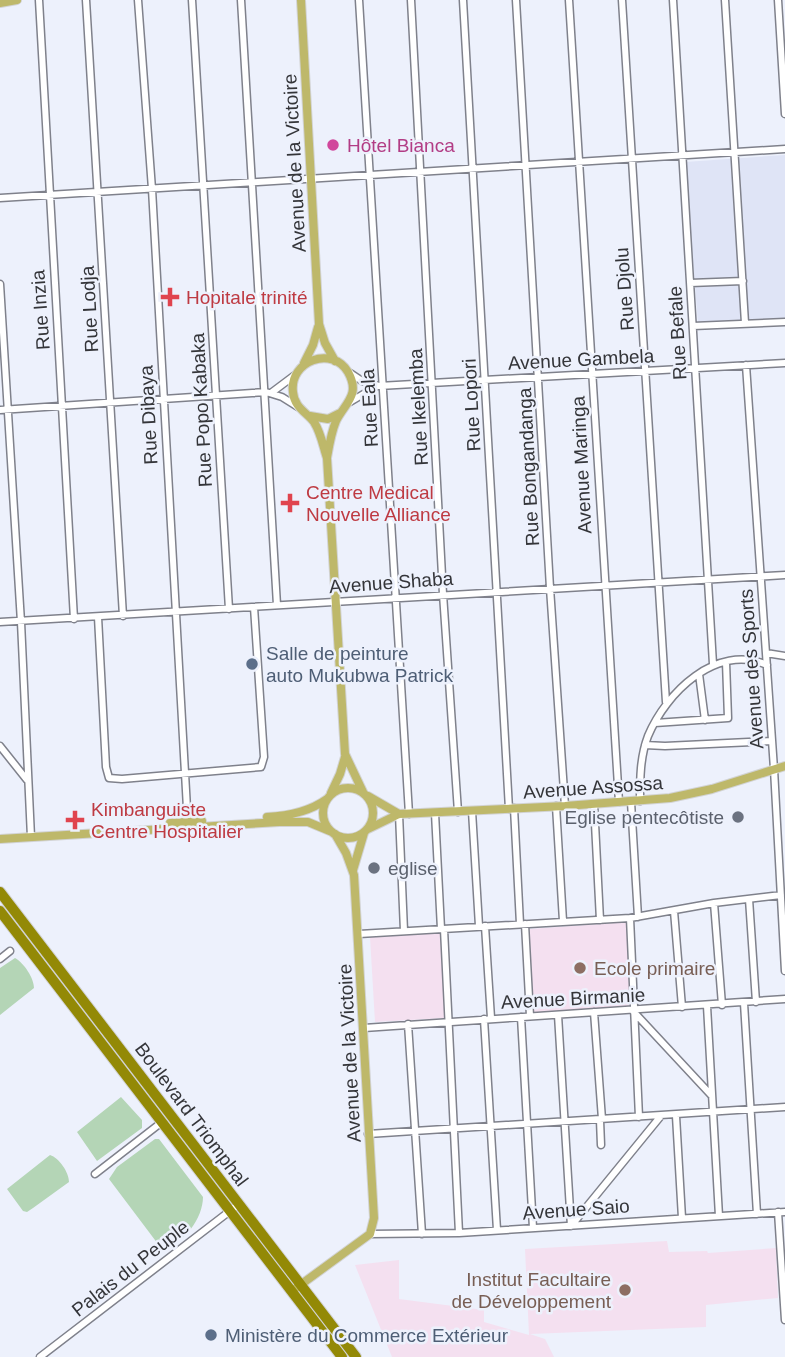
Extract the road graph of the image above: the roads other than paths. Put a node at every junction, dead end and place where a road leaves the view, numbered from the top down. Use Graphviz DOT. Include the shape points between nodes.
graph roads {
  1 [pos="17,0"];
  2 [pos="39,0"];
  3 [pos="86,0"];
  4 [pos="138,0"];
  5 [pos="192,0"];
  6 [pos="241,0"];
  7 [pos="302,0"];
  8 [pos="359,0"];
  9 [pos="411,0"];
  10 [pos="463,0"];
  11 [pos="516,0"];
  12 [pos="569,0"];
  13 [pos="622,0"];
  14 [pos="673,0"];
  15 [pos="725,0"];
  16 [pos="778,0"];
  17 [pos="0,3"];
  18 [pos="785,114"];
  19 [pos="785,149"];
  20 [pos="734,151"];
  21 [pos="682,154"];
  22 [pos="632,157"];
  23 [pos="579,161"];
  24 [pos="526,166"];
  25 [pos="474,169"];
  26 [pos="421,173"];
  27 [pos="370,176"];
  28 [pos="311,178"];
  29 [pos="252,181"];
  30 [pos="205,185"];
  31 [pos="152,189"];
  32 [pos="98,192"];
  33 [pos="48,195"];
  34 [pos="0,198"];
  35 [pos="743,281"];
  36 [pos="690,283"];
  37 [pos="0,284"];
  38 [pos="785,322"];
  39 [pos="745,323"];
  40 [pos="319,324"];
  41 [pos="693,326"];
  42 [pos="335,361"];
  43 [pos="785,363"];
  44 [pos="303,365"];
  45 [pos="746,365"];
  46 [pos="694,368"];
  47 [pos="645,370"];
  48 [pos="347,371"];
  49 [pos="296,373"];
  50 [pos="591,374"];
  51 [pos="539,377"];
  52 [pos="486,380"];
  53 [pos="433,384"];
  54 [pos="381,386"];
  55 [pos="269,392"];
  56 [pos="216,395"];
  57 [pos="163,399"];
  58 [pos="350,402"];
  59 [pos="110,404"];
  60 [pos="62,406"];
  61 [pos="299,407"];
  62 [pos="4,410"];
  63 [pos="340,413"];
  64 [pos="308,415"];
  65 [pos="327,458"];
  66 [pos="785,575"];
  67 [pos="760,576"];
  68 [pos="706,579"];
  69 [pos="657,582"];
  70 [pos="604,585"];
  71 [pos="550,588"];
  72 [pos="497,592"];
  73 [pos="443,594"];
  74 [pos="395,597"];
  75 [pos="337,601"];
  76 [pos="278,605"];
  77 [pos="254,607"];
  78 [pos="229,609"];
  79 [pos="175,612"];
  80 [pos="123,616"];
  81 [pos="98,617"];
  82 [pos="74,619"];
  83 [pos="0,622"];
  84 [pos="21,622"];
  85 [pos="766,653"];
  86 [pos="785,656"];
  87 [pos="726,662"];
  88 [pos="713,664"];
  89 [pos="767,665"];
  90 [pos="699,674"];
  91 [pos="666,702"];
  92 [pos="705,720"];
  93 [pos="654,723"];
  94 [pos="772,741"];
  95 [pos="645,745"];
  96 [pos="0,746"];
  97 [pos="345,754"];
  98 [pos="785,766"];
  99 [pos="774,769"];
  100 [pos="185,774"];
  101 [pos="28,782"];
  102 [pos="364,793"];
  103 [pos="328,798"];
  104 [pos="635,801"];
  105 [pos="619,802"];
  106 [pos="594,804"];
  107 [pos="561,806"];
  108 [pos="512,808"];
  109 [pos="472,811"];
  110 [pos="458,812"];
  111 [pos="435,813"];
  112 [pos="404,814"];
  113 [pos="279,819"];
  114 [pos="188,825"];
  115 [pos="366,831"];
  116 [pos="333,833"];
  117 [pos="30,834"];
  118 [pos="0,836"];
  119 [pos="353,870"];
  120 [pos="0,892"];
  121 [pos="781,895"];
  122 [pos="750,899"];
  123 [pos="714,903"];
  124 [pos="0,911"];
  125 [pos="674,911"];
  126 [pos="634,917"];
  127 [pos="600,920"];
  128 [pos="563,921"];
  129 [pos="523,924"];
  130 [pos="482,926"];
  131 [pos="442,929"];
  132 [pos="404,930"];
  133 [pos="359,934"];
  134 [pos="10,951"];
  135 [pos="0,959"];
  136 [pos="785,971"];
  137 [pos="785,999"];
  138 [pos="756,1002"];
  139 [pos="744,1003"];
  140 [pos="722,1005"];
  141 [pos="707,1006"];
  142 [pos="682,1007"];
  143 [pos="632,1010"];
  144 [pos="594,1012"];
  145 [pos="558,1015"];
  146 [pos="530,1016"];
  147 [pos="521,1017"];
  148 [pos="487,1018"];
  149 [pos="447,1021"];
  150 [pos="408,1024"];
  151 [pos="364,1028"];
  152 [pos="712,1097"];
  153 [pos="785,1107"];
  154 [pos="750,1109"];
  155 [pos="713,1112"];
  156 [pos="676,1116"];
  157 [pos="639,1117"];
  158 [pos="660,1117"];
  159 [pos="601,1119"];
  160 [pos="162,1122"];
  161 [pos="566,1122"];
  162 [pos="527,1124"];
  163 [pos="491,1126"];
  164 [pos="453,1129"];
  165 [pos="415,1131"];
  166 [pos="368,1134"];
  167 [pos="601,1145"];
  168 [pos="94,1174"];
  169 [pos="239,1204"];
  170 [pos="230,1211"];
  171 [pos="782,1212"];
  172 [pos="757,1214"];
  173 [pos="719,1216"];
  174 [pos="682,1218"];
  175 [pos="571,1226"];
  176 [pos="533,1228"];
  177 [pos="497,1230"];
  178 [pos="459,1233"];
  179 [pos="370,1234"];
  180 [pos="422,1234"];
  181 [pos="782,1239"];
  182 [pos="301,1284"];
  183 [pos="292,1292"];
  184 [pos="785,1320"];
  185 [pos="40,1357"];
  186 [pos="342,1357"];
  187 [pos="356,1357"];
  1 -- 17 [label="main road"];
  2 -- 33 [label="street, Rue Inzia"];
  3 -- 32 [label="street, Rue Lodja"];
  4 -- 31 [label="street, Rue Dibaya"];
  5 -- 30 [label="street, Rue Popo Kabaka"];
  6 -- 29 [label="street"];
  7 -- 28 [label="main road, Avenue de la Victoire"];
  8 -- 27 [label="street, Rue Eala"];
  9 -- 26 [label="street, Rue Ikelemba"];
  10 -- 25 [label="street, Rue Lopori"];
  11 -- 24 [label="street, Rue Bongandanga"];
  12 -- 23 [label="street, Avenue Maringa"];
  13 -- 22 [label="street, Rue Djolu"];
  14 -- 21 [label="street, Rue Befale"];
  15 -- 20 [label="street"];
  16 -- 18 [label="street"];
  19 -- 20 [label="street"];
  20 -- 21 [label="street"];
  20 -- 35 [label="street"];
  21 -- 22 [label="street"];
  21 -- 36 [label="street, Rue Befale"];
  22 -- 23 [label="street"];
  22 -- 47 [label="street, Rue Djolu"];
  23 -- 24 [label="street"];
  23 -- 50 [label="street, Avenue Maringa"];
  24 -- 25 [label="street"];
  24 -- 51 [label="street, Rue Bongandanga"];
  25 -- 26 [label="street"];
  25 -- 52 [label="street, Rue Lopori"];
  26 -- 27 [label="street"];
  26 -- 53 [label="street, Rue Ikelemba"];
  27 -- 28 [label="street"];
  27 -- 54 [label="street, Rue Eala"];
  28 -- 29 [label="street"];
  28 -- 40 [label="main road, Avenue de la Victoire"];
  29 -- 30 [label="street"];
  29 -- 55 [label="street"];
  30 -- 31 [label="street"];
  30 -- 56 [label="street, Rue Popo Kabaka"];
  31 -- 32 [label="street"];
  31 -- 57 [label="street, Rue Dibaya"];
  32 -- 33 [label="street"];
  32 -- 59 [label="street, Rue Lodja"];
  33 -- 34 [label="street"];
  33 -- 60 [label="street, Rue Inzia"];
  35 -- 36 [label="street"];
  35 -- 39 [label="street"];
  36 -- 41 [label="street, Rue Befale"];
  37 -- 62 [label="street"];
  38 -- 39 [label="street"];
  39 -- 41 [label="street"];
  40 -- 42 [label="main road"];
  40 -- 44 [label="main road"];
  41 -- 46 [label="street, Rue Befale"];
  42 -- 44 [label="main road" via="319,358"];
  42 -- 48 [label="main road"];
  43 -- 45 [label="street, Avenue Gambela"];
  44 -- 49 [label="main road"];
  45 -- 46 [label="street, Avenue Gambela"];
  45 -- 67 [label="street, Avenue des Sports"];
  46 -- 47 [label="street, Avenue Gambela"];
  46 -- 68 [label="street, Rue Befale"];
  47 -- 50 [label="street, Avenue Gambela"];
  47 -- 69 [label="street, Rue Djolu"];
  48 -- 54 [label="street"];
  48 -- 58 [label="main road" via="352,381"];
  49 -- 55 [label="street"];
  49 -- 61 [label="main road" via="292,390"];
  50 -- 51 [label="street, Avenue Gambela"];
  50 -- 70 [label="street, Avenue Maringa"];
  51 -- 52 [label="street, Avenue Gambela"];
  51 -- 71 [label="street, Rue Bongandanga"];
  52 -- 53 [label="street, Avenue Gambela"];
  52 -- 72 [label="street, Rue Lopori"];
  53 -- 54 [label="street, Avenue Gambela"];
  53 -- 73 [label="street, Rue Ikelemba"];
  54 -- 58 [label="street"];
  54 -- 74 [label="street, Rue Eala"];
  55 -- 56 [label="street"];
  55 -- 61 [label="street"];
  55 -- 76 [label="street"];
  56 -- 57 [label="street"];
  56 -- 78 [label="street, Rue Popo Kabaka"];
  57 -- 59 [label="street"];
  57 -- 79 [label="street, Rue Dibaya"];
  58 -- 63 [label="main road"];
  59 -- 60 [label="street"];
  59 -- 80 [label="street, Rue Lodja"];
  60 -- 62 [label="street"];
  60 -- 82 [label="street, Rue Inzia"];
  61 -- 64 [label="main road"];
  62 -- 84 [label="street"];
  63 -- 64 [label="main road" via="321,419"];
  63 -- 65 [label="main road"];
  64 -- 65 [label="main road"];
  65 -- 75 [label="main road"];
  66 -- 67 [label="street, Avenue Shaba"];
  67 -- 68 [label="street, Avenue Shaba"];
  67 -- 85 [label="street, Avenue des Sports"];
  68 -- 69 [label="street, Avenue Shaba"];
  68 -- 88 [label="street, Rue Befale"];
  69 -- 70 [label="street, Avenue Shaba"];
  69 -- 91 [label="street, Rue Djolu"];
  70 -- 71 [label="street, Avenue Shaba"];
  70 -- 105 [label="street, Avenue Maringa"];
  71 -- 72 [label="street, Avenue Shaba"];
  71 -- 107 [label="street, Rue Bongandanga"];
  72 -- 73 [label="street, Avenue Shaba"];
  72 -- 108 [label="street, Rue Lopori"];
  73 -- 74 [label="street, Avenue Shaba"];
  73 -- 110 [label="street, Rue Ikelemba"];
  74 -- 75 [label="street, Avenue Shaba"];
  74 -- 112 [label="street, Rue Eala"];
  75 -- 76 [label="street, Avenue Shaba"];
  75 -- 97 [label="main road"];
  76 -- 77 [label="street, Avenue Shaba"];
  77 -- 78 [label="street, Avenue Shaba"];
  77 -- 100 [label="street" via="261,767"];
  78 -- 79 [label="street, Avenue Shaba"];
  79 -- 80 [label="street, Avenue Shaba"];
  79 -- 100 [label="street, Rue Dibaya"];
  80 -- 81 [label="street, Avenue Shaba"];
  81 -- 82 [label="street, Avenue Shaba"];
  81 -- 100 [label="street" via="109,778"];
  82 -- 84 [label="street, Avenue Shaba"];
  83 -- 84 [label="street, Avenue Shaba"];
  84 -- 101 [label="street"];
  85 -- 86 [label="street"];
  85 -- 89 [label="street, Avenue des Sports"];
  87 -- 88 [label="street"];
  87 -- 89 [label="street" via="751,660"];
  87 -- 92 [label="street" via="728,718"];
  88 -- 90 [label="street"];
  89 -- 94 [label="street, Avenue des Sports"];
  90 -- 91 [label="street"];
  90 -- 92 [label="street"];
  91 -- 93 [label="street"];
  92 -- 93 [label="street"];
  93 -- 95 [label="street"];
  94 -- 95 [label="street"];
  94 -- 99 [label="street, Avenue des Sports"];
  95 -- 104 [label="street"];
  96 -- 101 [label="street"];
  97 -- 102 [label="main road"];
  97 -- 103 [label="main road"];
  98 -- 99 [label="main road, Avenue Assossa"];
  99 -- 104 [label="main road, Avenue Assossa" via="712,789"];
  99 -- 121 [label="street, Avenue des Sports"];
  100 -- 114 [label="street, Rue Dibaya"];
  101 -- 117 [label="street"];
  102 -- 103 [label="main road" via="349,788"];
  102 -- 112 [label="main road"];
  102 -- 115 [label="main road" via="373,807"];
  103 -- 113 [label="main road" via="312,809"];
  103 -- 116 [label="main road" via="323,814"];
  104 -- 105 [label="main road, Avenue Assossa"];
  104 -- 126 [label="street"];
  105 -- 106 [label="main road, Avenue Assossa"];
  106 -- 107 [label="main road, Avenue Assossa"];
  106 -- 127 [label="street"];
  107 -- 108 [label="main road, Avenue Assossa"];
  107 -- 128 [label="street, Rue Bongandanga"];
  108 -- 109 [label="main road, Avenue Assossa"];
  108 -- 129 [label="street, Rue Lopori"];
  109 -- 110 [label="main road, Avenue Assossa"];
  109 -- 130 [label="street"];
  110 -- 111 [label="main road, Avenue Assossa"];
  111 -- 112 [label="main road, Avenue Assossa"];
  111 -- 131 [label="street"];
  112 -- 115 [label="main road"];
  112 -- 132 [label="street, Rue Eala"];
  113 -- 114 [label="main road"];
  113 -- 116 [label="main road" via="308,822"];
  114 -- 117 [label="main road"];
  115 -- 116 [label="main road" via="353,838"];
  115 -- 119 [label="main road"];
  116 -- 119 [label="main road"];
  117 -- 118 [label="main road"];
  119 -- 133 [label="main road, Avenue de la Victoire"];
  120 -- 169 [label="highway, Boulevard Triomphal"];
  121 -- 122 [label="street"];
  121 -- 136 [label="street, Avenue des Sports"];
  122 -- 123 [label="street"];
  122 -- 138 [label="street"];
  123 -- 125 [label="street"];
  123 -- 140 [label="street"];
  124 -- 160 [label="highway, Boulevard Triomphal"];
  125 -- 126 [label="street"];
  125 -- 142 [label="street"];
  126 -- 127 [label="street"];
  126 -- 143 [label="street"];
  127 -- 128 [label="street"];
  128 -- 129 [label="street"];
  129 -- 130 [label="street"];
  129 -- 146 [label="street, Rue Lopori"];
  130 -- 131 [label="street"];
  130 -- 148 [label="street"];
  131 -- 132 [label="street"];
  131 -- 149 [label="street"];
  132 -- 133 [label="street"];
  133 -- 151 [label="main road, Avenue de la Victoire"];
  134 -- 135 [label="street"];
  137 -- 138 [label="street, Avenue Birmanie"];
  138 -- 139 [label="street, Avenue Birmanie"];
  139 -- 140 [label="street, Avenue Birmanie"];
  139 -- 154 [label="street"];
  140 -- 141 [label="street, Avenue Birmanie"];
  141 -- 142 [label="street, Avenue Birmanie"];
  141 -- 152 [label="street"];
  142 -- 143 [label="street, Avenue Birmanie"];
  143 -- 144 [label="street, Avenue Birmanie"];
  143 -- 152 [label="street"];
  143 -- 157 [label="street"];
  144 -- 145 [label="street, Avenue Birmanie"];
  144 -- 159 [label="street"];
  145 -- 146 [label="street, Avenue Birmanie"];
  145 -- 161 [label="street"];
  146 -- 147 [label="street, Avenue Birmanie"];
  147 -- 148 [label="street, Avenue Birmanie"];
  147 -- 162 [label="street"];
  148 -- 149 [label="street, Avenue Birmanie"];
  148 -- 163 [label="street"];
  149 -- 150 [label="street, Avenue Birmanie"];
  149 -- 164 [label="street"];
  150 -- 151 [label="street, Avenue Birmanie"];
  150 -- 165 [label="street"];
  151 -- 166 [label="main road, Avenue de la Victoire"];
  152 -- 155 [label="street"];
  153 -- 154 [label="street"];
  154 -- 155 [label="street"];
  154 -- 172 [label="street"];
  155 -- 156 [label="street"];
  155 -- 173 [label="street"];
  156 -- 158 [label="street"];
  156 -- 174 [label="street"];
  157 -- 158 [label="street"];
  157 -- 159 [label="street"];
  158 -- 175 [label="street"];
  159 -- 161 [label="street"];
  159 -- 167 [label="street"];
  160 -- 168 [label="street"];
  160 -- 170 [label="highway, Boulevard Triomphal"];
  161 -- 162 [label="street"];
  161 -- 175 [label="street"];
  162 -- 163 [label="street"];
  162 -- 176 [label="street"];
  163 -- 164 [label="street"];
  163 -- 177 [label="street"];
  164 -- 165 [label="street"];
  164 -- 178 [label="street"];
  165 -- 166 [label="street"];
  165 -- 180 [label="street"];
  166 -- 179 [label="main road, Avenue de la Victoire" via="374,1209"];
  169 -- 170 [label="street, Palais du Peuple"];
  169 -- 182 [label="highway, Boulevard Triomphal"];
  170 -- 183 [label="highway, Boulevard Triomphal"];
  170 -- 185 [label="street, Palais du Peuple"];
  171 -- 172 [label="street, Avenue Saio"];
  171 -- 181 [label="street"];
  172 -- 173 [label="street, Avenue Saio"];
  173 -- 174 [label="street, Avenue Saio"];
  174 -- 175 [label="street, Avenue Saio"];
  175 -- 176 [label="street, Avenue Saio"];
  176 -- 177 [label="street, Avenue Saio"];
  177 -- 178 [label="street, Avenue Saio"];
  178 -- 180 [label="street, Avenue Saio"];
  179 -- 180 [label="street, Avenue Saio"];
  179 -- 182 [label="main road"];
  181 -- 184 [label="street"];
  182 -- 183 [label="main road"];
  182 -- 187 [label="highway, Boulevard Triomphal"];
  183 -- 186 [label="highway, Boulevard Triomphal"];
}
